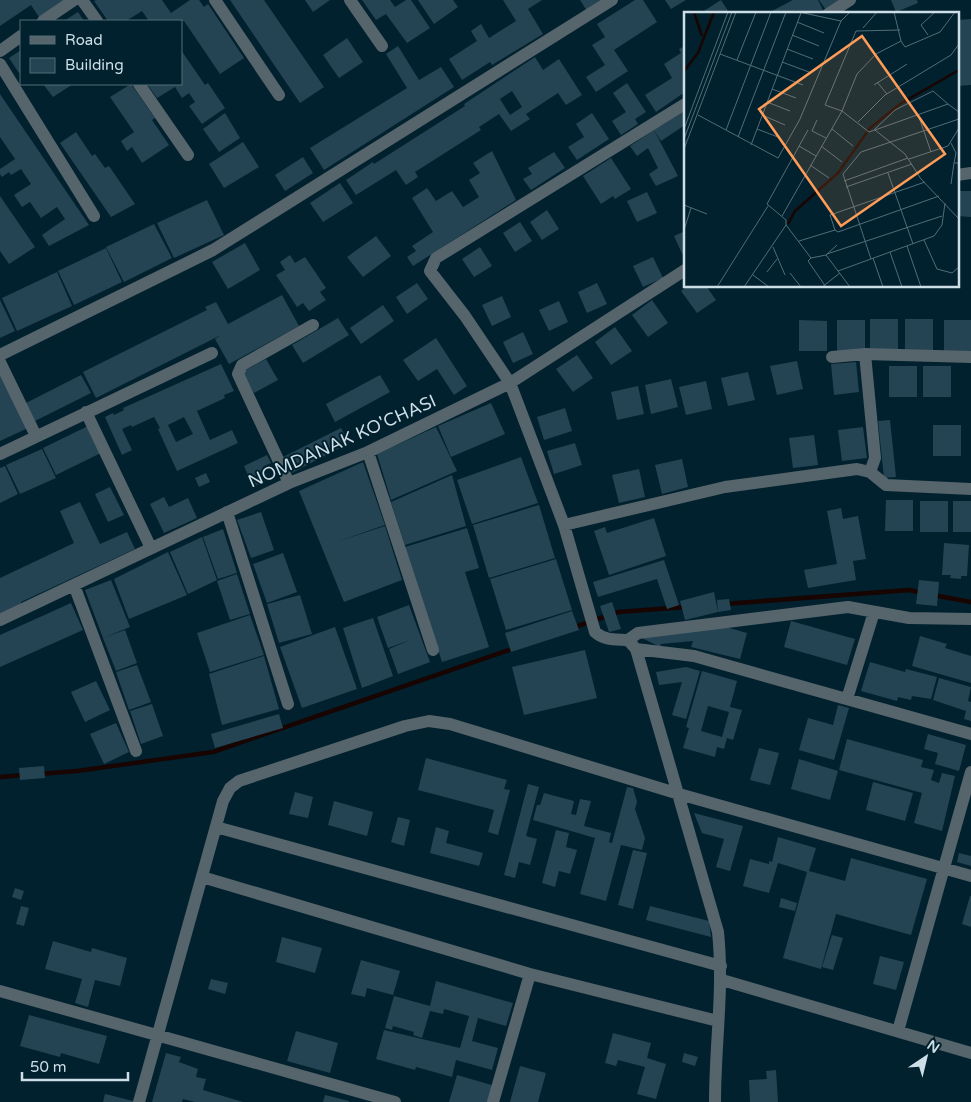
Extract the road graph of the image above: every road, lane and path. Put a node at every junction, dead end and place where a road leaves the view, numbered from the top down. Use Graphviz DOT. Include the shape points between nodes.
graph roads {
  1 [pos="74,0"];
  2 [pos="82,0"];
  3 [pos="215,0"];
  4 [pos="350,0"];
  5 [pos="612,0"];
  6 [pos="850,0"];
  7 [pos="831,12"];
  8 [pos="44,20"];
  9 [pos="96,20"];
  10 [pos="20,37"];
  11 [pos="382,46"];
  12 [pos="0,51"];
  13 [pos="0,64"];
  14 [pos="140,85"];
  15 [pos="279,95"];
  16 [pos="684,105"];
  17 [pos="188,155"];
  18 [pos="971,174"];
  19 [pos="958,175"];
  20 [pos="94,216"];
  21 [pos="684,271"];
  22 [pos="313,325"];
  23 [pos="212,353"];
  24 [pos="865,354"];
  25 [pos="0,355"];
  26 [pos="832,357"];
  27 [pos="971,357"];
  28 [pos="0,362"];
  29 [pos="510,382"];
  30 [pos="86,412"];
  31 [pos="36,436"];
  32 [pos="368,452"];
  33 [pos="0,454"];
  34 [pos="870,472"];
  35 [pos="290,483"];
  36 [pos="971,489"];
  37 [pos="227,512"];
  38 [pos="564,525"];
  39 [pos="151,548"];
  40 [pos="74,585"];
  41 [pos="874,612"];
  42 [pos="971,619"];
  43 [pos="0,620"];
  44 [pos="632,644"];
  45 [pos="433,650"];
  46 [pos="847,699"];
  47 [pos="288,704"];
  48 [pos="971,734"];
  49 [pos="136,751"];
  50 [pos="971,772"];
  51 [pos="679,794"];
  52 [pos="216,827"];
  53 [pos="944,868"];
  54 [pos="971,876"];
  55 [pos="202,877"];
  56 [pos="721,966"];
  57 [pos="530,974"];
  58 [pos="722,980"];
  59 [pos="0,991"];
  60 [pos="718,1021"];
  61 [pos="898,1031"];
  62 [pos="157,1035"];
  63 [pos="971,1053"];
  64 [pos="139,1102"];
  65 [pos="395,1102"];
  66 [pos="493,1102"];
  67 [pos="715,1102"];
  1 -- 8 [label="street"];
  2 -- 9 [label="street"];
  3 -- 15 [label="street"];
  4 -- 11 [label="street"];
  5 -- 25 [label="street" via="213,250"];
  6 -- 7 [label="street"];
  10 -- 12 [label="street"];
  13 -- 20 [label="street"];
  14 -- 17 [label="street"];
  16 -- 29 [label="street" via="436,258 432,264 430,271 434,278 465,316"];
  18 -- 19 [label="street"];
  21 -- 29 [label="street, NOMDANAK KO'CHASI"];
  22 -- 35 [label="street" via="242,366 238,374"];
  23 -- 30 [label="street"];
  24 -- 26 [label="street"];
  24 -- 27 [label="street"];
  24 -- 34 [label="street" via="874,458"];
  28 -- 31 [label="street"];
  29 -- 32 [label="street, NOMDANAK KO'CHASI"];
  29 -- 38 [label="street"];
  30 -- 31 [label="street"];
  30 -- 39 [label="street"];
  31 -- 33 [label="street"];
  32 -- 35 [label="street, NOMDANAK KO'CHASI"];
  32 -- 45 [label="street"];
  34 -- 36 [label="street" via="886,485"];
  34 -- 38 [label="street" via="857,469 725,487"];
  35 -- 37 [label="street, NOMDANAK KO'CHASI"];
  37 -- 39 [label="street, NOMDANAK KO'CHASI"];
  37 -- 47 [label="street"];
  38 -- 44 [label="street" via="595,632 601,637"];
  39 -- 40 [label="street, NOMDANAK KO'CHASI"];
  40 -- 43 [label="street, NOMDANAK KO'CHASI"];
  40 -- 49 [label="street"];
  41 -- 42 [label="street" via="909,618"];
  41 -- 44 [label="street" via="848,608 638,633"];
  41 -- 46 [label="street"];
  44 -- 46 [label="street" via="694,656"];
  44 -- 51 [label="street"];
  46 -- 48 [label="street"];
  50 -- 53 [label="street"];
  51 -- 52 [label="street" via="450,724 428,721 239,781 230,788 223,801"];
  51 -- 53 [label="street"];
  51 -- 56 [label="street" via="718,932"];
  52 -- 55 [label="street"];
  52 -- 56 [label="street"];
  53 -- 54 [label="street"];
  53 -- 61 [label="street"];
  55 -- 57 [label="street"];
  55 -- 62 [label="street"];
  56 -- 58 [label="street"];
  57 -- 60 [label="street"];
  57 -- 66 [label="street"];
  58 -- 60 [label="street"];
  58 -- 61 [label="street"];
  59 -- 62 [label="street"];
  60 -- 67 [label="street"];
  61 -- 63 [label="street"];
  62 -- 64 [label="street"];
  62 -- 65 [label="street"];
}
